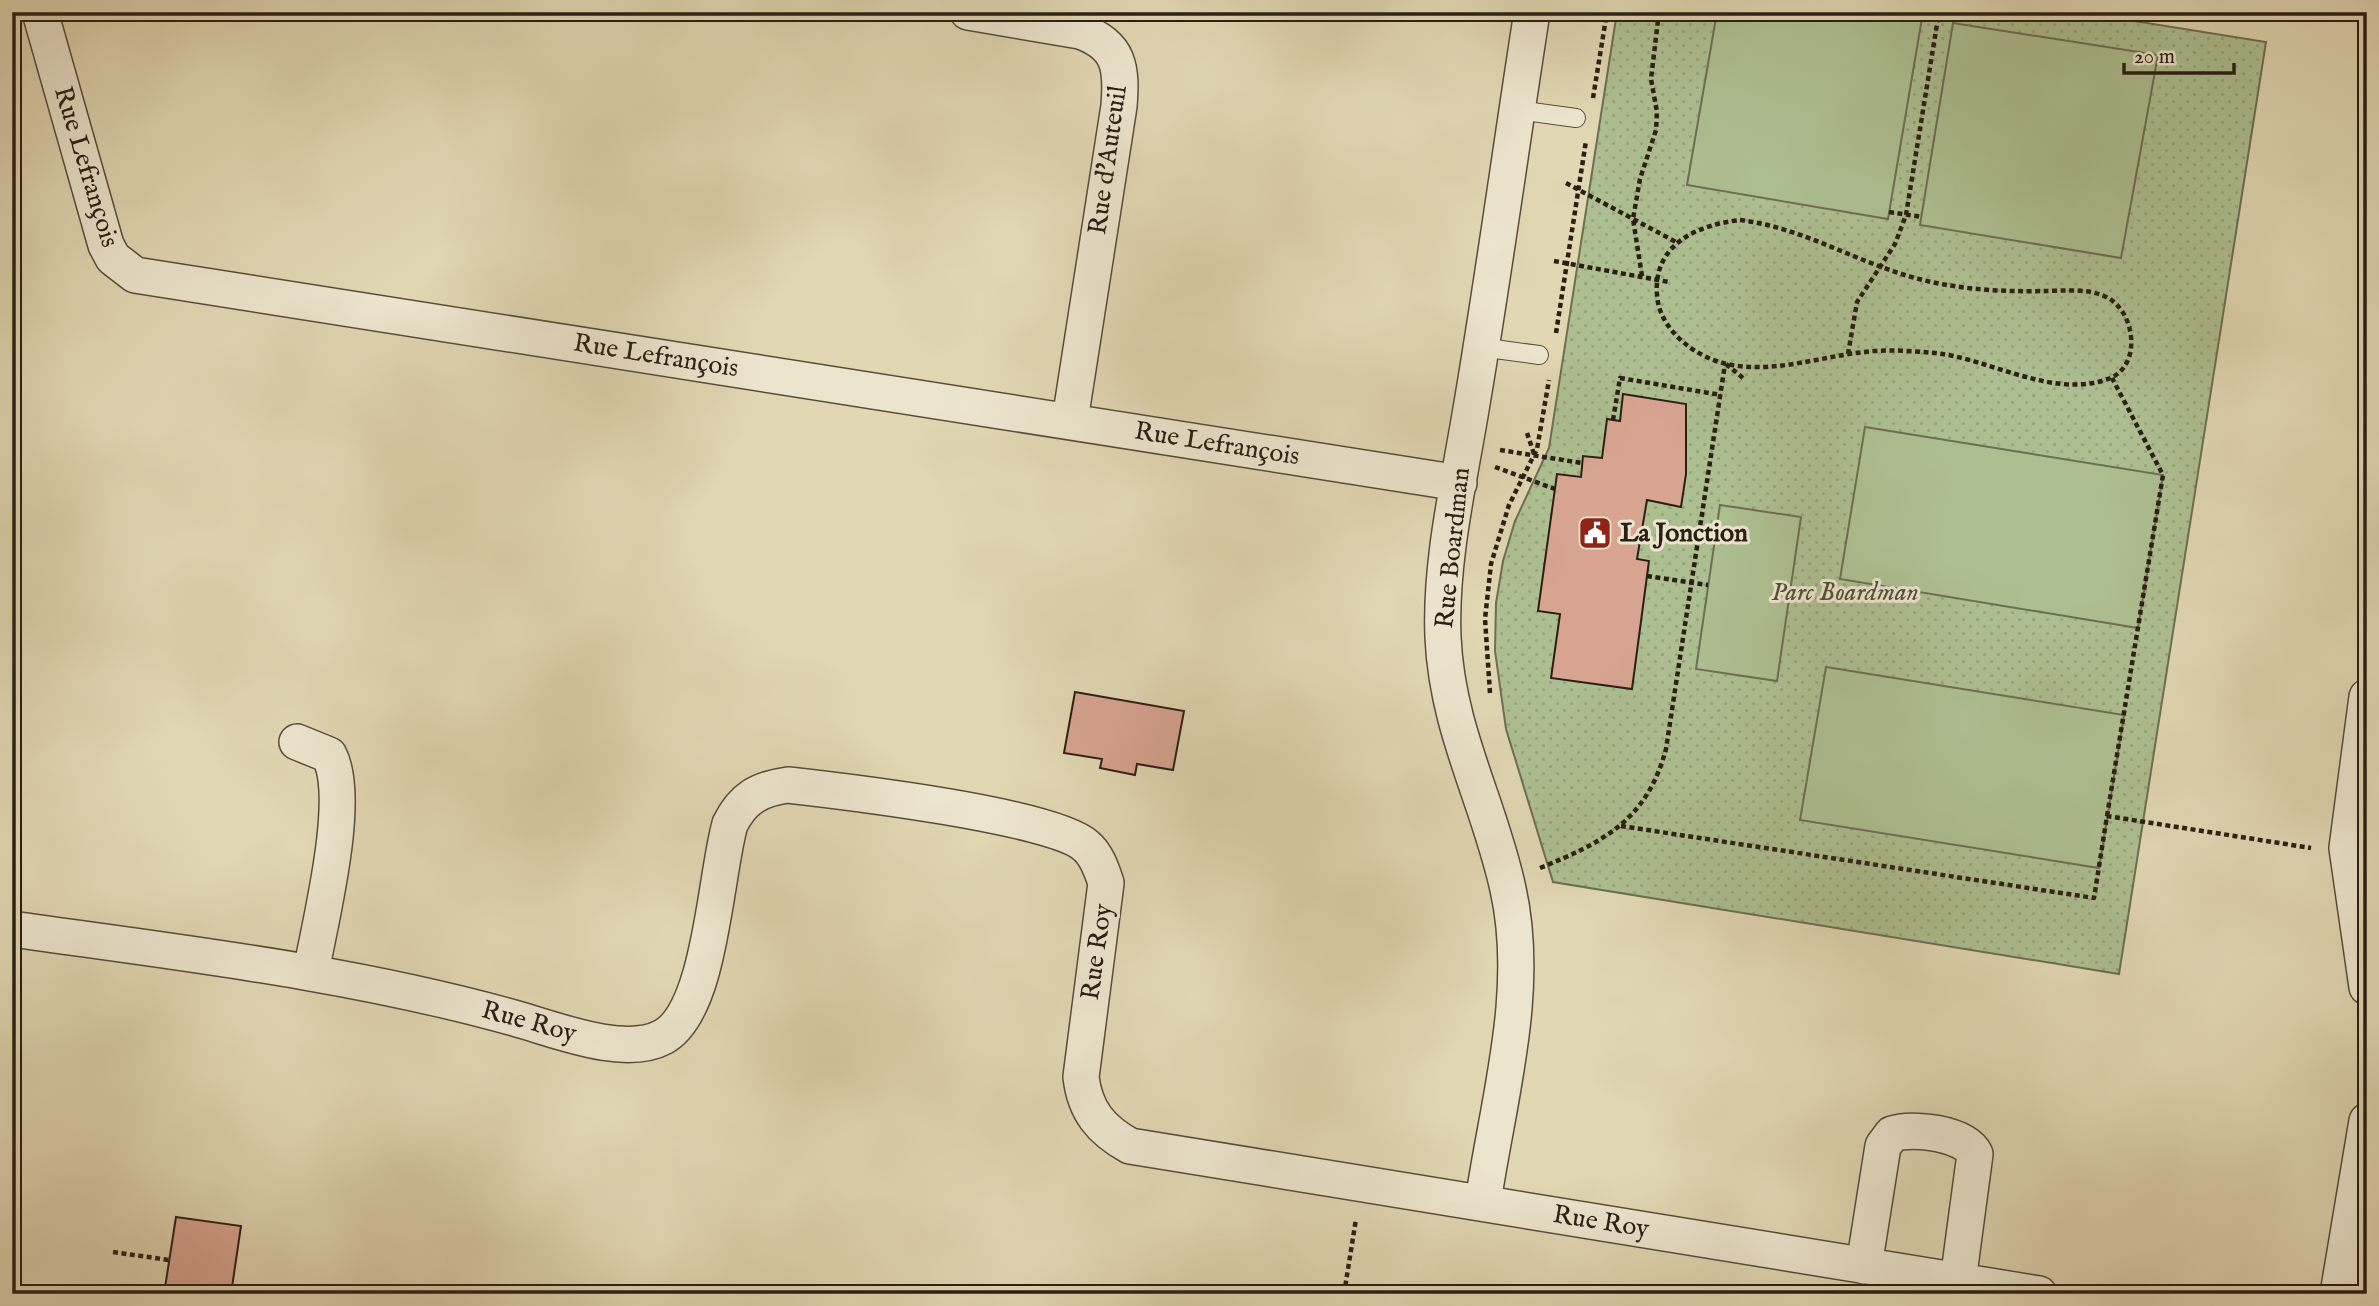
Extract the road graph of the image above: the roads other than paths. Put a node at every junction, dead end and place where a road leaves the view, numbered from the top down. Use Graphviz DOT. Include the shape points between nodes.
graph roads {
  1 [pos="40,12"];
  2 [pos="968,12"];
  3 [pos="1532,12"];
  4 [pos="1517,110"];
  5 [pos="1583,114"];
  6 [pos="1480,348"];
  7 [pos="1545,362"];
  8 [pos="1070,420"];
  9 [pos="1459,482"];
  10 [pos="2367,697"];
  11 [pos="298,742"];
  12 [pos="12,929"];
  13 [pos="311,972"];
  14 [pos="2367,987"];
  15 [pos="2367,1121"];
  16 [pos="1483,1202"];
  17 [pos="1864,1266"];
  18 [pos="1958,1281"];
  19 [pos="2039,1294"];
  20 [pos="2338,1294"];
  1 -- 8 [label="street, Rue Lefrançois" via="106,246 135,275"];
  2 -- 8 [label="street, Rue d'Auteuil" via="1096,36 1118,61 1119,106"];
  3 -- 4 [label="street, Rue Boardman"];
  4 -- 5 [label="lane"];
  4 -- 6 [label="street, Rue Boardman"];
  6 -- 7 [label="lane"];
  6 -- 9 [label="street, Rue Boardman"];
  8 -- 9 [label="street, Rue Lefrançois"];
  9 -- 16 [label="street, Rue Boardman" via="1444,598 1446,672 1457,731 1509,891 1516,960 1510,1031"];
  10 -- 14 [label="street" via="2347,848"];
  11 -- 13 [label="street" via="329,755 338,781"];
  12 -- 13 [label="street, Rue Roy"];
  13 -- 16 [label="street, Rue Roy" via="449,1000 601,1041 643,1044 664,1037 691,1007 730,824 750,796 788,785 1020,821 1068,834 1087,846 1106,883 1081,1077 1088,1107 1099,1125 1130,1146"];
  15 -- 20 [label="street"];
  16 -- 17 [label="street, Rue Roy"];
  17 -- 18 [label="street, Rue Roy"];
  17 -- 18 [label="street" via="1883,1146 1892,1134 1911,1132 1962,1141 1975,1154"];
  18 -- 19 [label="street, Rue Roy"];
}
